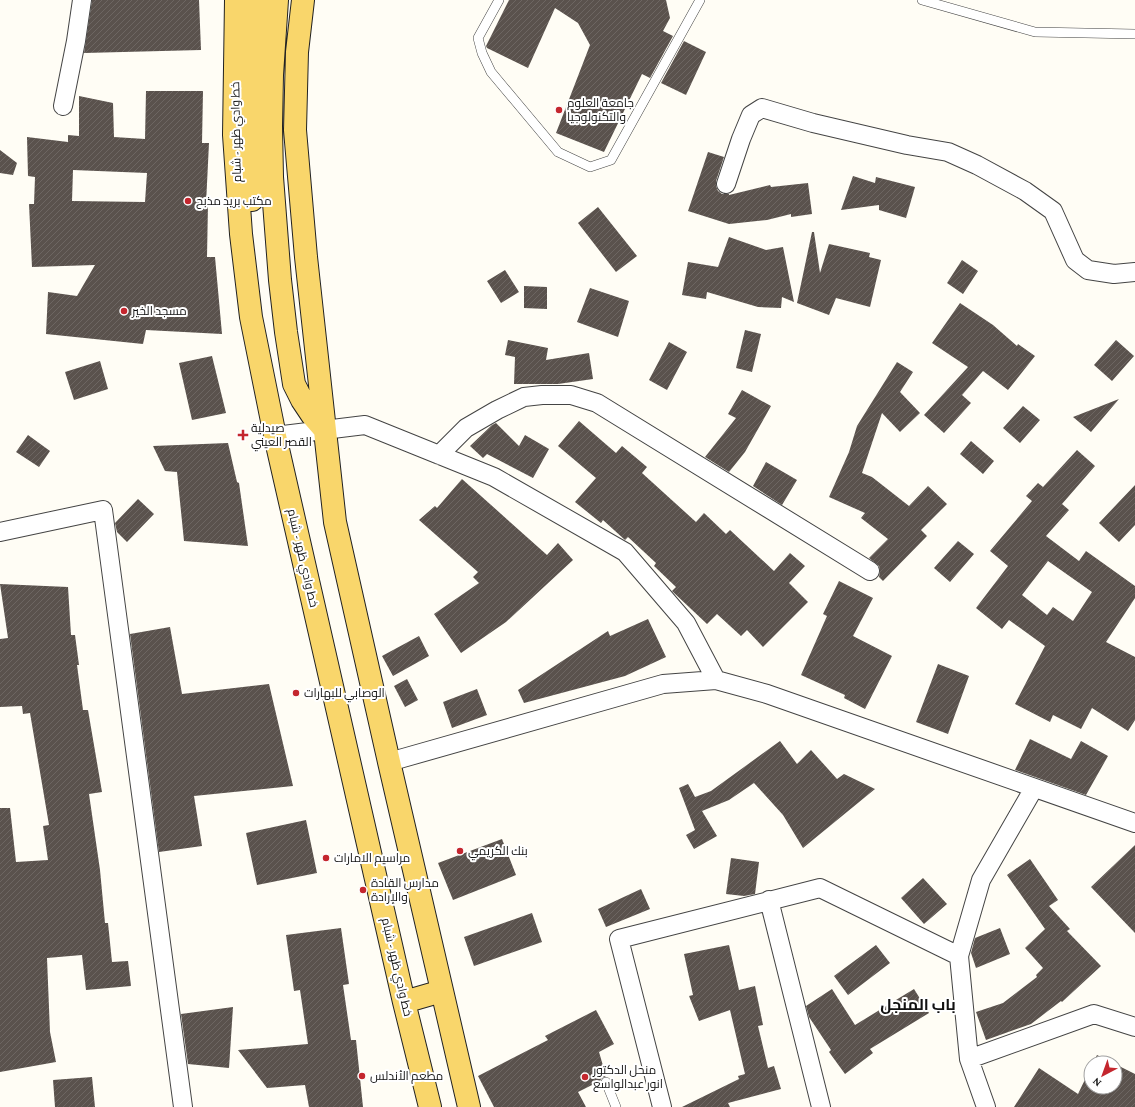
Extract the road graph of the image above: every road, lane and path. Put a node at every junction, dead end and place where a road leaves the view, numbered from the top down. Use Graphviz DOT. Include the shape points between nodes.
graph roads {
  1 [pos="82,0"];
  2 [pos="236,0"];
  3 [pos="258,0"];
  4 [pos="277,0"];
  5 [pos="303,0"];
  6 [pos="499,0"];
  7 [pos="700,0"];
  8 [pos="922,0"];
  9 [pos="1135,34"];
  10 [pos="63,106"];
  11 [pos="726,184"];
  12 [pos="1135,272"];
  13 [pos="325,430"];
  14 [pos="275,436"];
  15 [pos="440,455"];
  16 [pos="0,532"];
  17 [pos="870,571"];
  18 [pos="716,680"];
  19 [pos="389,762"];
  20 [pos="1034,788"];
  21 [pos="1135,823"];
  22 [pos="769,900"];
  23 [pos="959,956"];
  24 [pos="442,991"];
  25 [pos="404,1002"];
  26 [pos="1135,1027"];
  27 [pos="969,1059"];
  28 [pos="606,1082"];
  29 [pos="183,1107"];
  30 [pos="430,1107"];
  31 [pos="469,1107"];
  32 [pos="616,1107"];
  33 [pos="662,1107"];
  34 [pos="821,1107"];
  35 [pos="986,1107"];
  1 -- 10 [label="street"];
  2 -- 14 [label="main road, خط وادي ظهر - شبام" via="234,135 241,234 251,317"];
  3 -- 14 [label="main road" via="253,214 262,298 280,393 279,421"];
  4 -- 13 [label="main road" via="271,126 280,280 294,384 312,415"];
  5 -- 13 [label="main road" via="297,52 295,130"];
  6 -- 7 [label="lane" via="478,38 491,72 558,152 590,167 611,160"];
  8 -- 9 [label="lane" via="1035,32"];
  11 -- 12 [label="street" via="751,115 762,108 813,123 948,152 1025,191 1053,211 1075,260 1088,270 1114,274"];
  13 -- 14 [label="street"];
  13 -- 15 [label="street" via="365,425"];
  13 -- 19 [label="main road" via="335,522"];
  14 -- 25 [label="main road, خط وادي ظهر - شبام"];
  15 -- 17 [label="street" via="466,428 524,397 571,395 597,403"];
  15 -- 18 [label="street" via="494,476 625,552 686,623"];
  16 -- 29 [label="street" via="103,510"];
  18 -- 19 [label="street" via="663,684"];
  18 -- 20 [label="street" via="767,694"];
  19 -- 24 [label="main road"];
  20 -- 21 [label="street"];
  20 -- 23 [label="street" via="981,880"];
  22 -- 23 [label="street" via="820,888"];
  22 -- 33 [label="street" via="619,939"];
  22 -- 34 [label="street"];
  23 -- 27 [label="street"];
  24 -- 25 [label="main road"];
  24 -- 31 [label="main road"];
  25 -- 30 [label="main road, خط وادي ظهر - شبام"];
  26 -- 27 [label="street" via="1094,1014"];
  27 -- 35 [label="street"];
  28 -- 32 [label="lane"];
}
